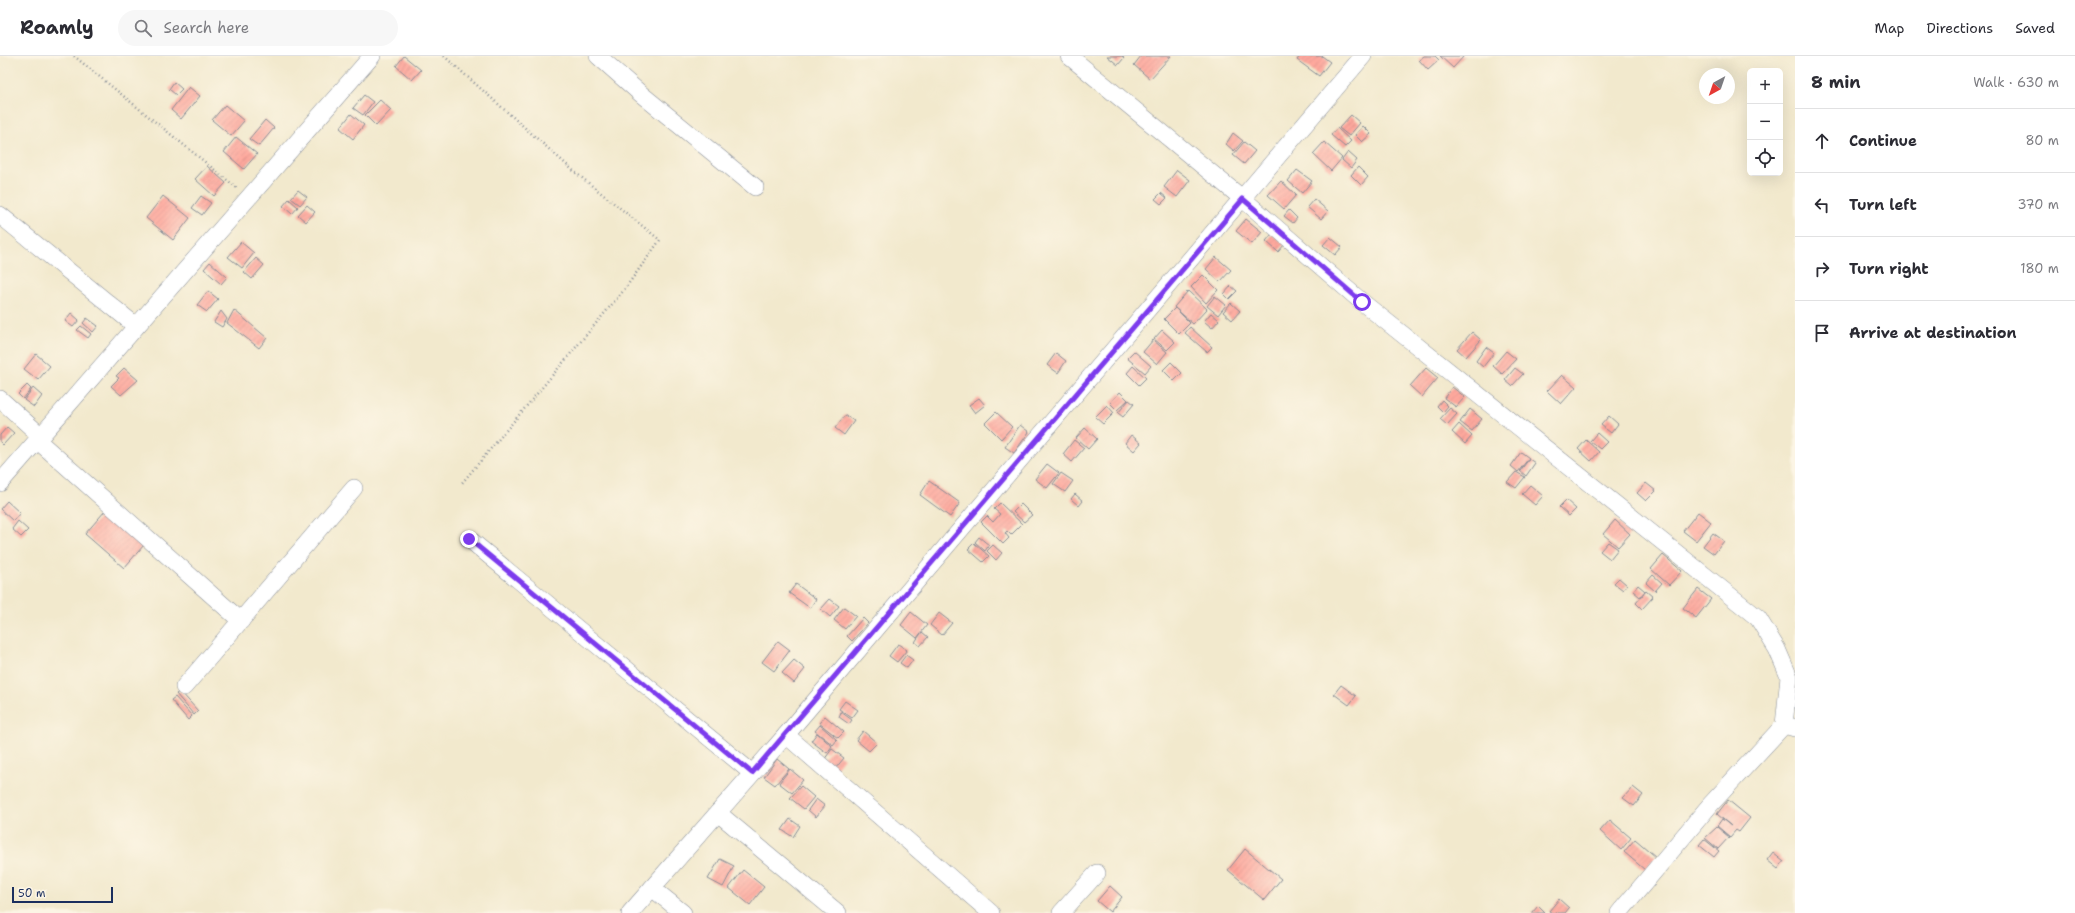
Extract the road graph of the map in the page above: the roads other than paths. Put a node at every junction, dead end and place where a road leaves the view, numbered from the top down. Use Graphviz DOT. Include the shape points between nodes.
graph roads {
  1 [pos="372,56"];
  2 [pos="598,56"];
  3 [pos="1069,56"];
  4 [pos="1363,56"];
  5 [pos="755,187"];
  6 [pos="1243,199"];
  7 [pos="0,215"];
  8 [pos="136,326"];
  9 [pos="0,399"];
  10 [pos="39,438"];
  11 [pos="0,483"];
  12 [pos="354,488"];
  13 [pos="469,539"];
  14 [pos="241,620"];
  15 [pos="184,687"];
  16 [pos="1790,727"];
  17 [pos="786,735"];
  18 [pos="752,773"];
  19 [pos="718,813"];
  20 [pos="1096,873"];
  21 [pos="652,888"];
  22 [pos="630,913"];
  23 [pos="683,913"];
  24 [pos="838,913"];
  25 [pos="991,913"];
  26 [pos="1061,913"];
  27 [pos="1619,913"];
  1 -- 8 [label="street"];
  2 -- 5 [label="street"];
  3 -- 6 [label="street"];
  4 -- 6 [label="street"];
  6 -- 16 [label="street" via="1362,302 1758,618 1777,649 1789,677"];
  6 -- 17 [label="street"];
  7 -- 8 [label="street"];
  8 -- 10 [label="street"];
  9 -- 10 [label="street"];
  10 -- 11 [label="street"];
  10 -- 14 [label="street"];
  12 -- 14 [label="street"];
  13 -- 18 [label="street"];
  14 -- 15 [label="street"];
  16 -- 27 [label="street" via="1758,752"];
  17 -- 18 [label="street"];
  17 -- 25 [label="street"];
  18 -- 19 [label="street"];
  19 -- 21 [label="street"];
  19 -- 24 [label="street"];
  20 -- 26 [label="street"];
  21 -- 22 [label="street"];
  21 -- 23 [label="street"];
}
